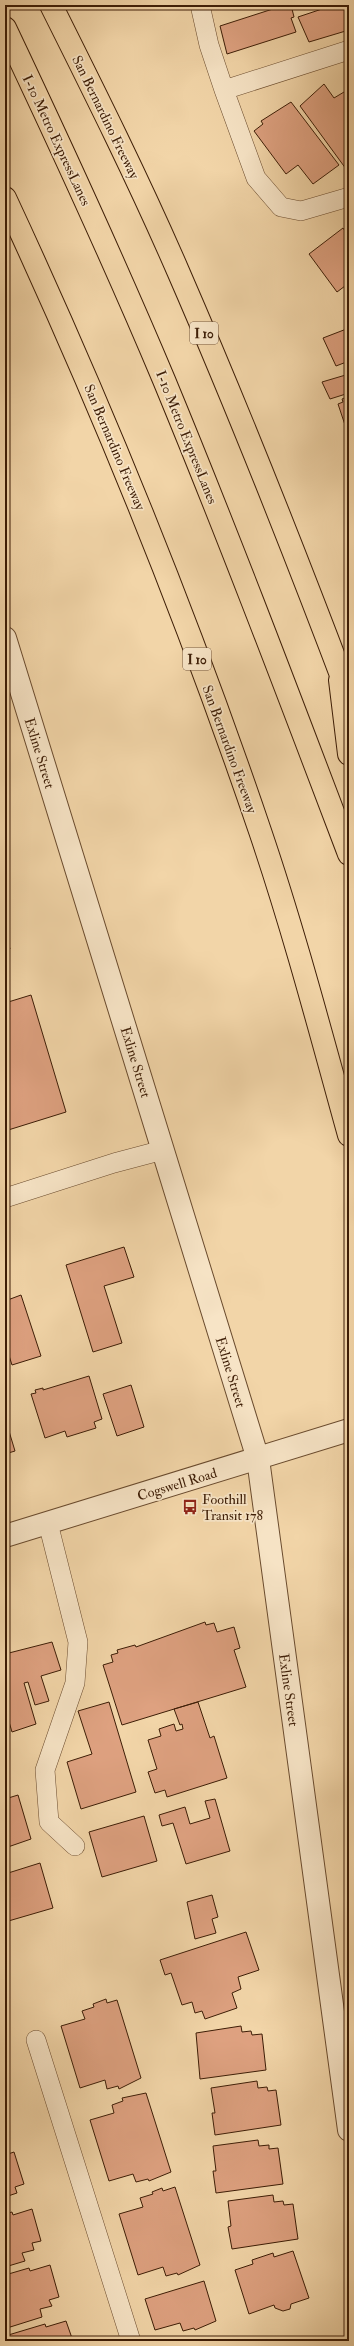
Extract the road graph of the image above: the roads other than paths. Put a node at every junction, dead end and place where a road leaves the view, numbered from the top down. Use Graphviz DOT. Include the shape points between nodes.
graph roads {
  1 [pos="51,5"];
  2 [pos="200,5"];
  3 [pos="5,28"];
  4 [pos="349,50"];
  5 [pos="224,90"];
  6 [pos="349,197"];
  7 [pos="5,198"];
  8 [pos="5,638"];
  9 [pos="339,669"];
  10 [pos="349,696"];
  11 [pos="349,754"];
  12 [pos="349,854"];
  13 [pos="349,1135"];
  14 [pos="163,1150"];
  15 [pos="5,1198"];
  16 [pos="349,1430"];
  17 [pos="258,1459"];
  18 [pos="48,1523"];
  19 [pos="5,1536"];
  20 [pos="75,1846"];
  21 [pos="36,2040"];
  22 [pos="349,2130"];
  23 [pos="131,2341"];
  1 -- 9 [label="highway, San Bernardino Freeway / I 10" via="104,110 178,270"];
  2 -- 5 [label="lane" via="209,45"];
  3 -- 12 [label="highway, I-10 Metro ExpressLanes" via="164,380 223,525"];
  4 -- 5 [label="lane"];
  5 -- 6 [label="lane" via="256,178 281,207 301,211"];
  7 -- 13 [label="highway, San Bernardino Freeway / I 10" via="57,310 144,518 231,748 287,918"];
  8 -- 14 [label="street, Exline Street"];
  9 -- 10 [label="highway, San Bernardino Freeway / I 10"];
  9 -- 11 [label="highway"];
  14 -- 15 [label="lane"];
  14 -- 17 [label="street, Exline Street"];
  16 -- 17 [label="street, Cogswell Road"];
  17 -- 18 [label="street, Cogswell Road"];
  17 -- 22 [label="street, Exline Street"];
  18 -- 19 [label="street, Cogswell Road"];
  18 -- 20 [label="lane" via="78,1642 75,1683 45,1770 50,1822"];
  21 -- 23 [label="lane"];
}
